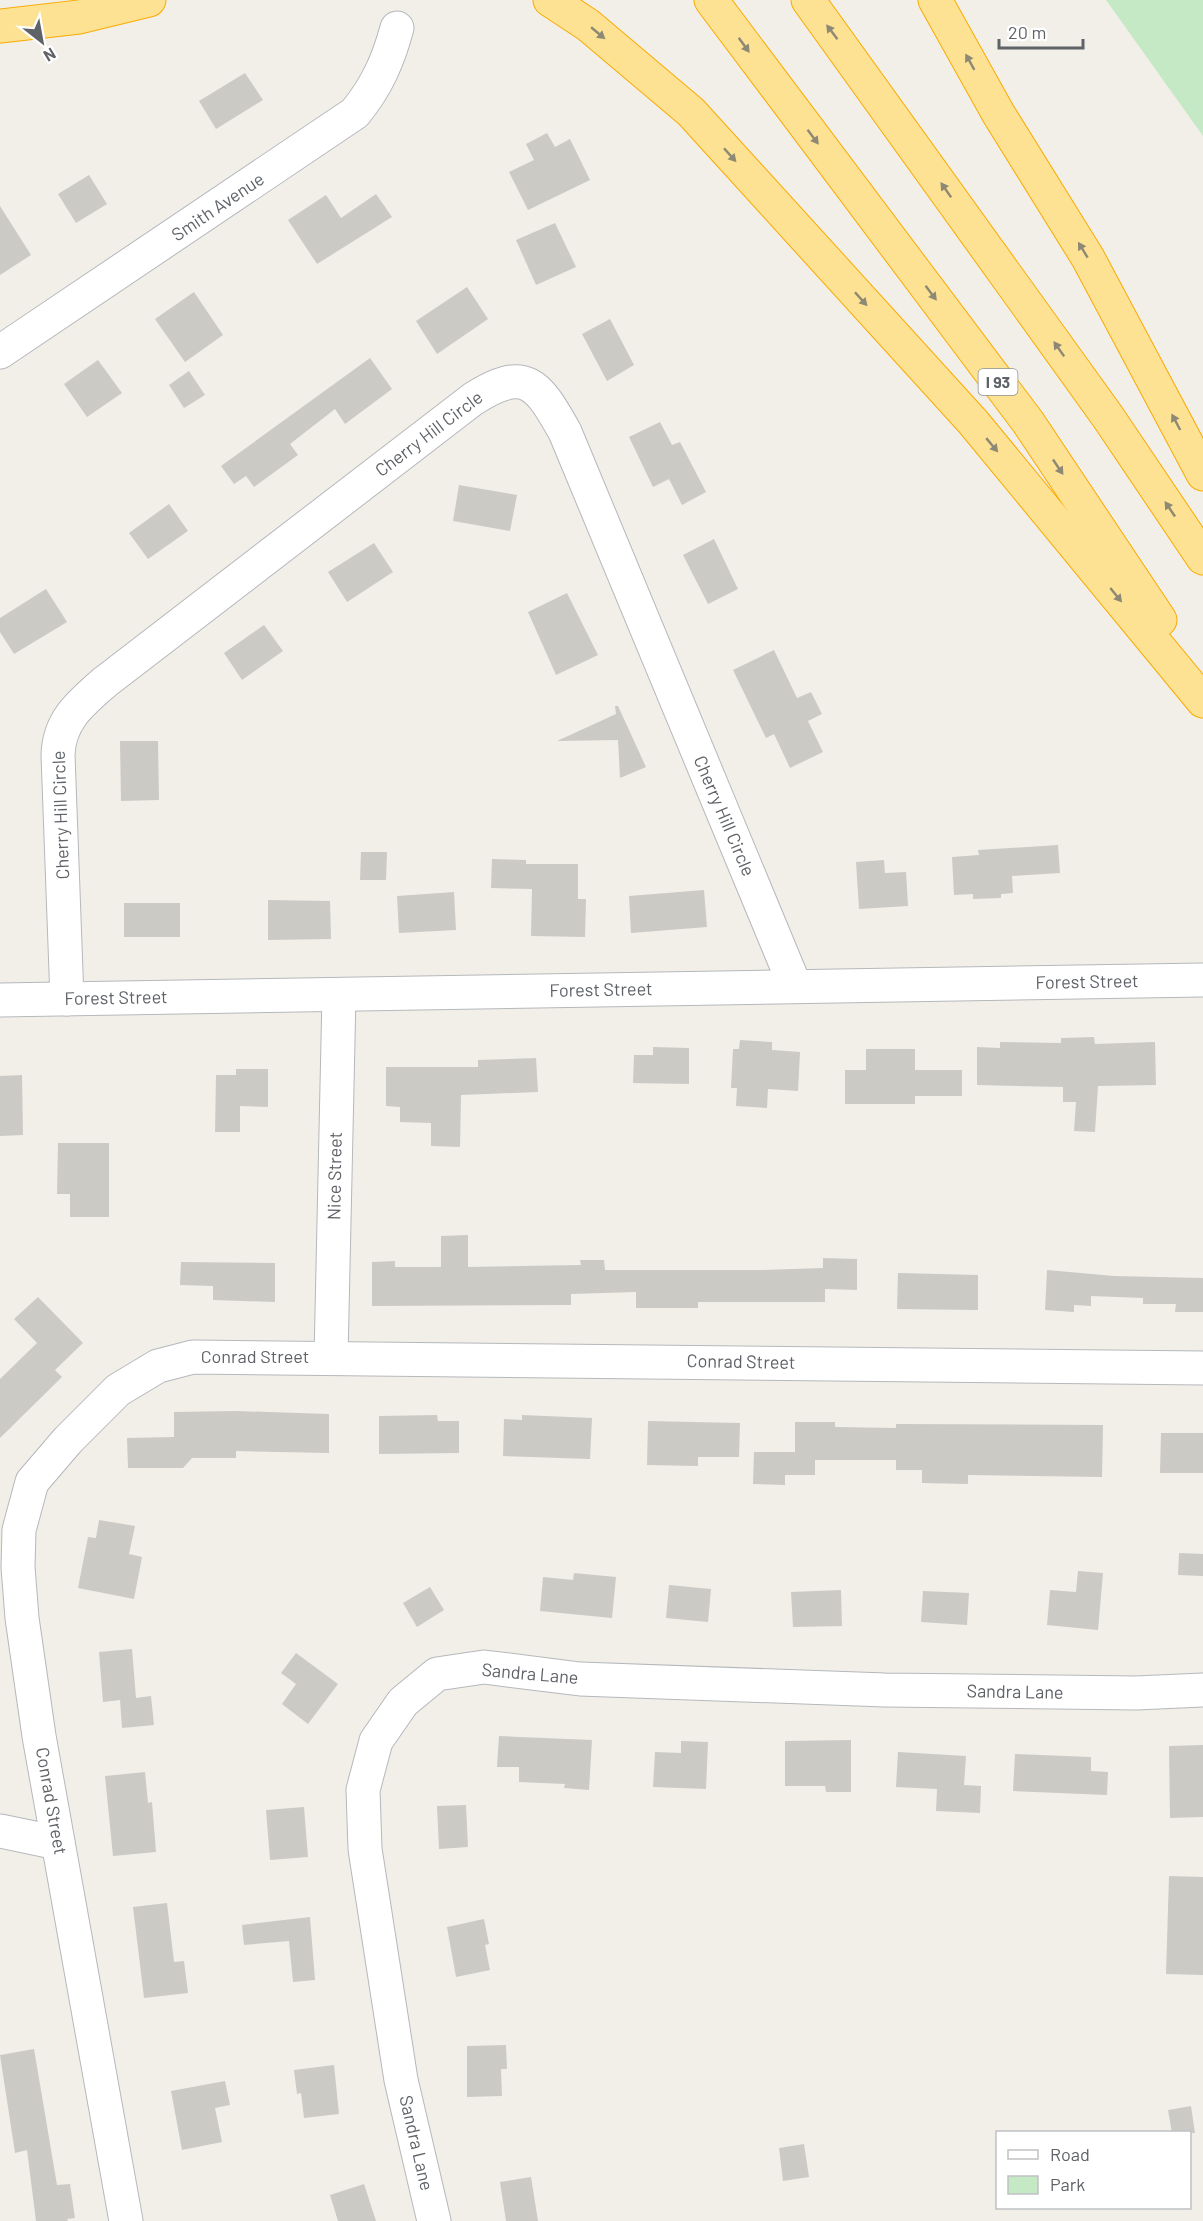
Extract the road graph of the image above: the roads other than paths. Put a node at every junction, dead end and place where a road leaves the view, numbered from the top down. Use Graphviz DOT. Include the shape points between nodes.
graph roads {
  1 [pos="149,0"];
  2 [pos="550,0"];
  3 [pos="711,0"];
  4 [pos="808,0"];
  5 [pos="935,0"];
  6 [pos="0,26"];
  7 [pos="397,28"];
  8 [pos="0,352"];
  9 [pos="1203,474"];
  10 [pos="1203,558"];
  11 [pos="1203,684"];
  12 [pos="1203,701"];
  13 [pos="1203,980"];
  14 [pos="795,987"];
  15 [pos="339,995"];
  16 [pos="67,999"];
  17 [pos="0,1000"];
  18 [pos="331,1358"];
  19 [pos="1203,1368"];
  20 [pos="9,1528"];
  21 [pos="1203,1690"];
  22 [pos="0,1831"];
  23 [pos="58,1843"];
  24 [pos="126,2221"];
  25 [pos="434,2221"];
  1 -- 6 [label="highway" via="79,17"];
  2 -- 12 [label="highway, one-way" via="588,25 691,112 973,422"];
  3 -- 11 [label="highway, I 93, one-way" via="1028,422"];
  10 -- 4 [label="highway, one-way" via="1094,398"];
  9 -- 5 [label="highway, one-way" via="1088,258 998,113"];
  7 -- 8 [label="street, Smith Avenue" via="388,62 374,90 355,113"];
  13 -- 14 [label="street, Forest Street"];
  14 -- 15 [label="street, Forest Street"];
  14 -- 16 [label="street, Cherry Hill Circle" via="565,432 538,390 523,381 490,388 473,399 105,682 66,722 58,754"];
  15 -- 16 [label="street, Forest Street"];
  15 -- 18 [label="street, Nice Street"];
  16 -- 17 [label="street, Forest Street"];
  18 -- 19 [label="street, Conrad Street"];
  18 -- 20 [label="street, Conrad Street" via="193,1357 158,1366 118,1390 39,1474"];
  20 -- 23 [label="street, Conrad Street"];
  21 -- 25 [label="street, Sandra Lane" via="885,1690 580,1679 484,1667 437,1674 403,1702 376,1741 363,1791 366,1849 401,2080"];
  22 -- 23 [label="street"];
  23 -- 24 [label="street, Conrad Street"];
}
